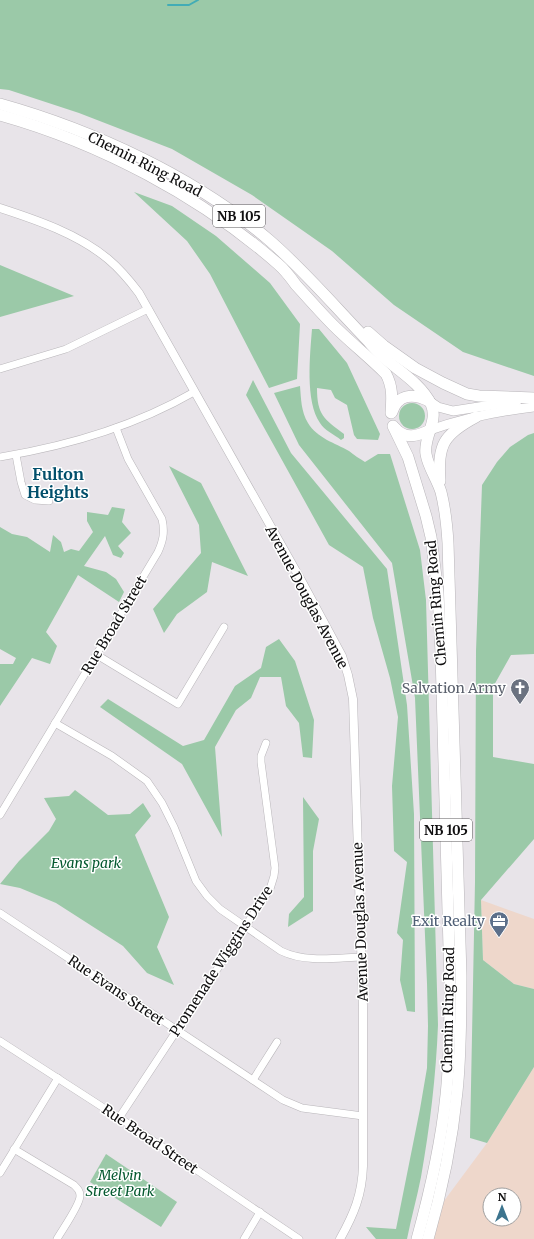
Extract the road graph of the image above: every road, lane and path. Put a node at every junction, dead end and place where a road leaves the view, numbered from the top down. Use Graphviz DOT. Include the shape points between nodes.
graph roads {
  1 [pos="0,104"];
  2 [pos="0,115"];
  3 [pos="0,208"];
  4 [pos="308,278"];
  5 [pos="148,309"];
  6 [pos="0,369"];
  7 [pos="194,392"];
  8 [pos="534,399"];
  9 [pos="429,401"];
  10 [pos="534,407"];
  11 [pos="392,413"];
  12 [pos="476,417"];
  13 [pos="393,426"];
  14 [pos="116,428"];
  15 [pos="430,430"];
  16 [pos="16,455"];
  17 [pos="0,457"];
  18 [pos="441,492"];
  19 [pos="49,501"];
  20 [pos="224,627"];
  21 [pos="97,654"];
  22 [pos="55,723"];
  23 [pos="266,743"];
  24 [pos="0,815"];
  25 [pos="0,913"];
  26 [pos="245,927"];
  27 [pos="362,957"];
  28 [pos="177,1030"];
  29 [pos="0,1040"];
  30 [pos="278,1042"];
  31 [pos="58,1078"];
  32 [pos="253,1080"];
  33 [pos="363,1116"];
  34 [pos="119,1118"];
  35 [pos="14,1149"];
  36 [pos="0,1173"];
  37 [pos="260,1212"];
  38 [pos="57,1239"];
  39 [pos="244,1239"];
  40 [pos="299,1239"];
  41 [pos="340,1239"];
  42 [pos="417,1239"];
  43 [pos="428,1239"];
  1 -- 4 [label="highway, Chemin Ring Road / NB 105" via="24,110 90,135 190,184 234,212 269,240"];
  2 -- 11 [label="highway, Chemin Ring Road / NB 105" via="85,145 170,187 225,221 280,265 333,325 386,374 391,382"];
  3 -- 5 [label="street, Avenue Douglas Avenue" via="45,224 109,259 126,276"];
  4 -- 8 [label="highway" via="384,346 415,368 443,383 467,394"];
  4 -- 9 [label="highway, Chemin Ring Road / NB 105" via="382,356 421,388"];
  5 -- 6 [label="street" via="66,349"];
  5 -- 7 [label="street, Avenue Douglas Avenue"];
  7 -- 14 [label="street" via="147,417"];
  7 -- 27 [label="street, Avenue Douglas Avenue" via="301,580 342,656 348,675 353,698"];
  8 -- 9 [label="main road" via="453,411"];
  9 -- 11 [label="highway" via="417,396 403,398 394,406"];
  9 -- 15 [label="highway" via="433,412"];
  10 -- 12 [label="main road"];
  11 -- 13 [label="highway"];
  12 -- 15 [label="main road" via="457,420"];
  12 -- 18 [label="highway" via="453,432 445,441 438,466"];
  13 -- 15 [label="highway" via="402,434 409,436"];
  13 -- 42 [label="highway, Chemin Ring Road / NB 105" via="408,457 431,537 438,593 441,653 450,1040 440,1136"];
  14 -- 16 [label="street"];
  14 -- 21 [label="street, Rue Broad Street" via="128,459 162,520 164,536 158,552"];
  15 -- 18 [label="highway, Chemin Ring Road / NB 105" via="426,454"];
  16 -- 17 [label="street"];
  16 -- 19 [label="street" via="25,494 35,500"];
  18 -- 43 [label="highway, Chemin Ring Road / NB 105" via="448,543 461,1033 451,1142"];
  20 -- 21 [label="street" via="178,704"];
  21 -- 22 [label="street, Rue Broad Street"];
  22 -- 24 [label="street, Rue Broad Street"];
  22 -- 26 [label="street" via="112,756 147,781 165,809 196,881 220,909"];
  23 -- 26 [label="street, Promenade Wiggins Drive" via="261,762 274,876 270,889"];
  25 -- 28 [label="street, Rue Evans Street"];
  26 -- 27 [label="street" via="281,951 297,958"];
  26 -- 28 [label="street, Promenade Wiggins Drive"];
  27 -- 33 [label="street, Avenue Douglas Avenue"];
  28 -- 32 [label="street, Rue Evans Street"];
  28 -- 34 [label="street, Promenade Wiggins Drive"];
  29 -- 31 [label="street, Rue Broad Street"];
  30 -- 32 [label="street"];
  31 -- 34 [label="street, Rue Broad Street"];
  31 -- 35 [label="street"];
  32 -- 33 [label="street, Rue Evans Street" via="283,1100 302,1108"];
  33 -- 41 [label="street, Avenue Douglas Avenue" via="360,1194 356,1208"];
  34 -- 37 [label="street, Rue Broad Street"];
  35 -- 36 [label="street"];
  35 -- 38 [label="street" via="79,1190 78,1204"];
  37 -- 39 [label="street"];
  37 -- 40 [label="street, Rue Broad Street"];
}
